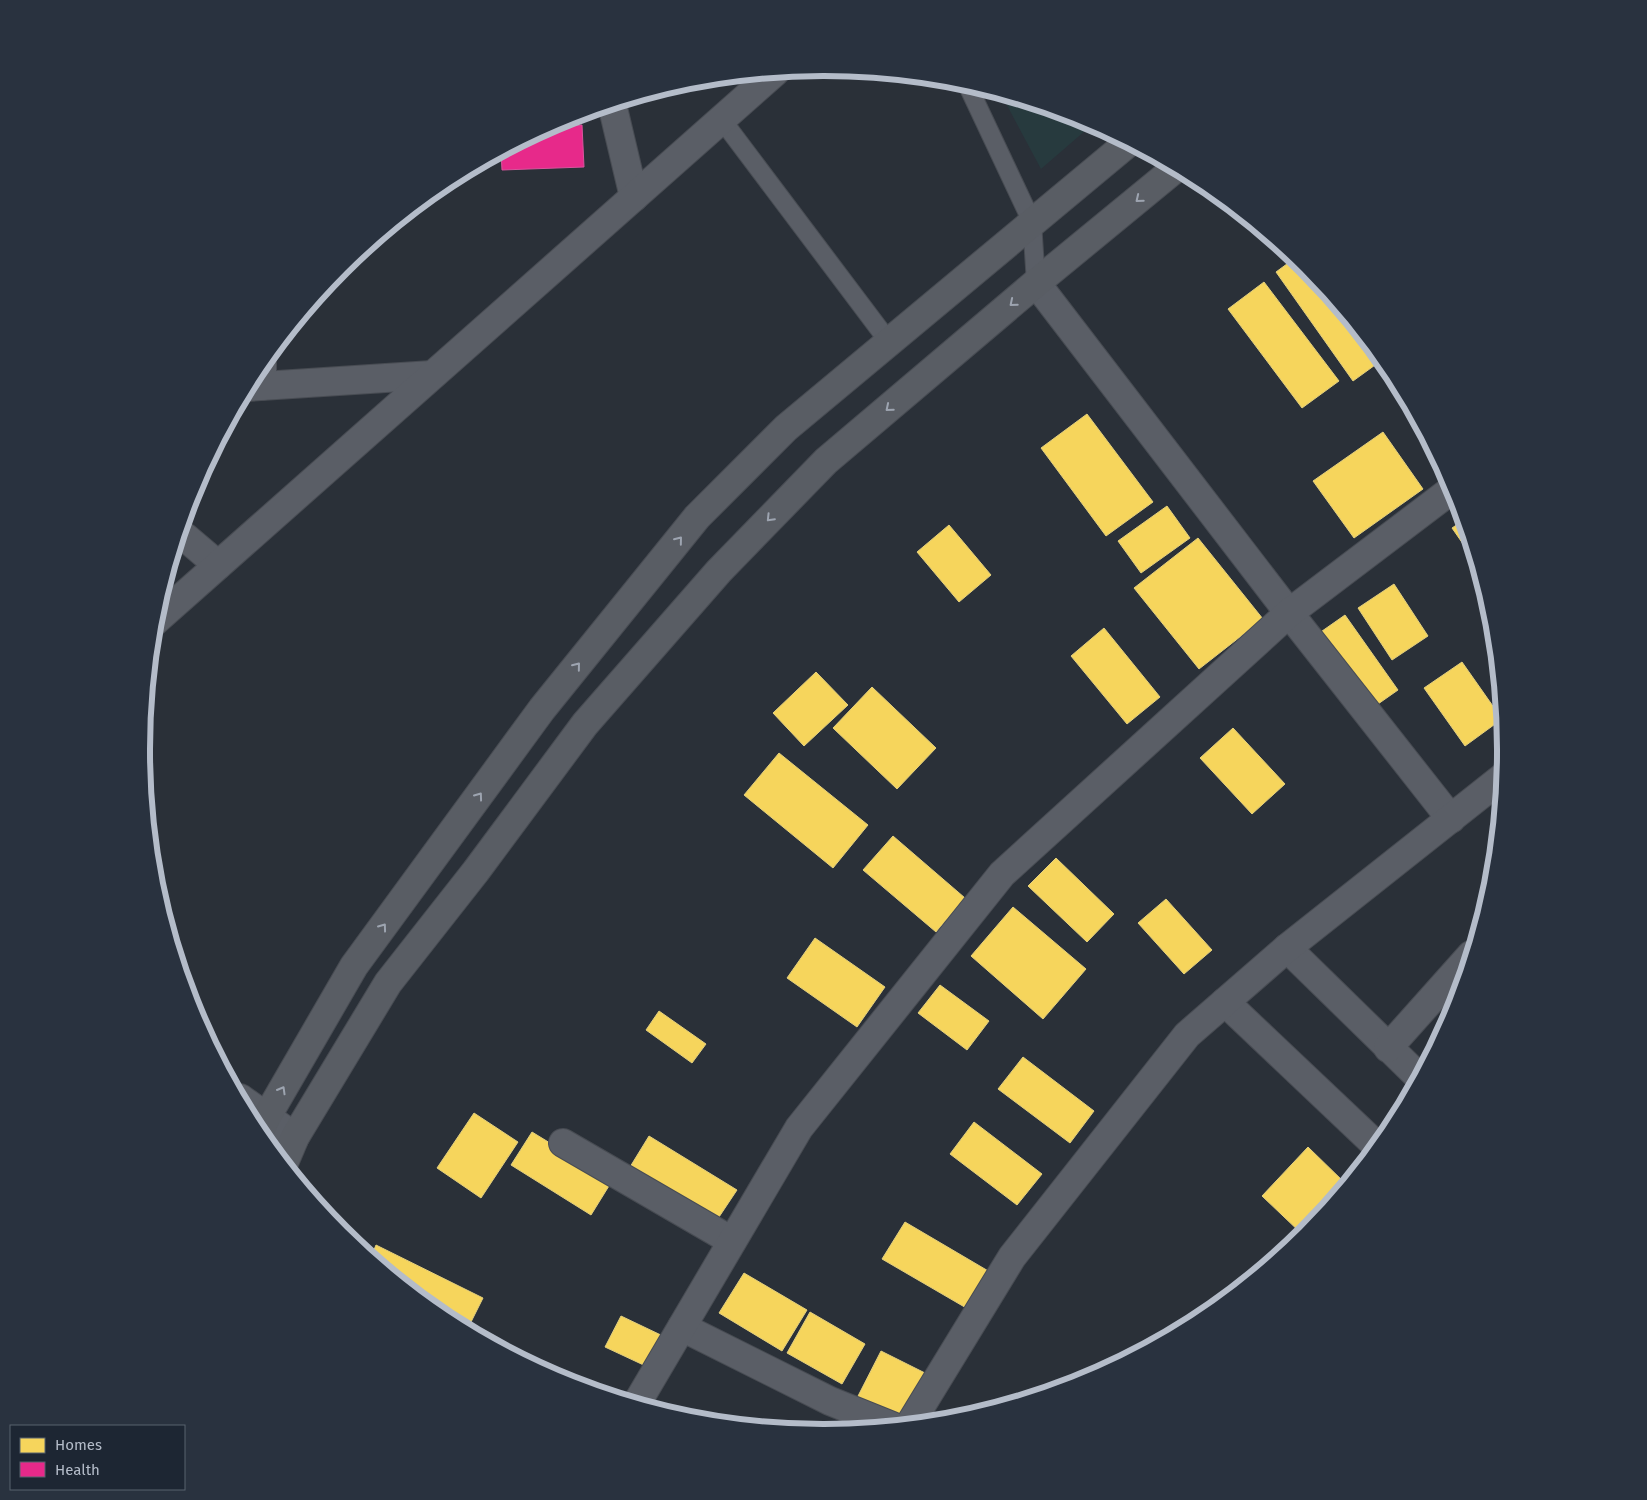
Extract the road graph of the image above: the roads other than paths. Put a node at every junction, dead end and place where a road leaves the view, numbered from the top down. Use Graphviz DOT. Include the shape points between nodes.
graph roads {
  1 [pos="767,79"];
  2 [pos="971,93"];
  3 [pos="613,110"];
  4 [pos="722,120"];
  5 [pos="1123,147"];
  6 [pos="1170,173"];
  7 [pos="634,197"];
  8 [pos="1032,222"];
  9 [pos="1036,283"];
  10 [pos="889,342"];
  11 [pos="432,376"];
  12 [pos="261,379"];
  13 [pos="1447,494"];
  14 [pos="185,537"];
  15 [pos="218,565"];
  16 [pos="164,613"];
  17 [pos="1289,613"];
  18 [pos="1496,782"];
  19 [pos="1451,818"];
  20 [pos="1287,948"];
  21 [pos="1461,966"];
  22 [pos="1225,1002"];
  23 [pos="1388,1048"];
  24 [pos="1415,1073"];
  25 [pos="263,1125"];
  26 [pos="264,1125"];
  27 [pos="295,1137"];
  28 [pos="1372,1141"];
  29 [pos="563,1142"];
  30 [pos="287,1157"];
  31 [pos="732,1241"];
  32 [pos="682,1327"];
  33 [pos="640,1398"];
  34 [pos="914,1418"];
  35 [pos="879,1421"];
  1 -- 4 [label="street"];
  2 -- 8 [label="lane"];
  3 -- 7 [label="street"];
  4 -- 7 [label="street"];
  4 -- 10 [label="lane"];
  5 -- 8 [label="street"];
  6 -- 9 [label="street, one-way"];
  7 -- 11 [label="street"];
  8 -- 9 [label="lane"];
  8 -- 10 [label="street"];
  9 -- 17 [label="street"];
  9 -- 27 [label="street, one-way" via="826,461 719,571 585,724 388,983"];
  25 -- 10 [label="street, one-way" via="354,966 548,701 697,517 786,428"];
  11 -- 12 [label="street"];
  11 -- 15 [label="street"];
  13 -- 17 [label="street"];
  14 -- 15 [label="street"];
  15 -- 16 [label="street"];
  17 -- 19 [label="street"];
  17 -- 31 [label="street" via="1002,874 799,1128"];
  18 -- 19 [label="street"];
  19 -- 20 [label="street"];
  20 -- 22 [label="street"];
  20 -- 23 [label="street"];
  21 -- 23 [label="street"];
  22 -- 28 [label="street"];
  22 -- 34 [label="street" via="1188,1035 1012,1257"];
  23 -- 24 [label="street"];
  26 -- 27 [label="street"];
  27 -- 30 [label="street"];
  29 -- 31 [label="street"];
  31 -- 32 [label="street"];
  32 -- 33 [label="street"];
  32 -- 35 [label="street" via="830,1401"];
}
